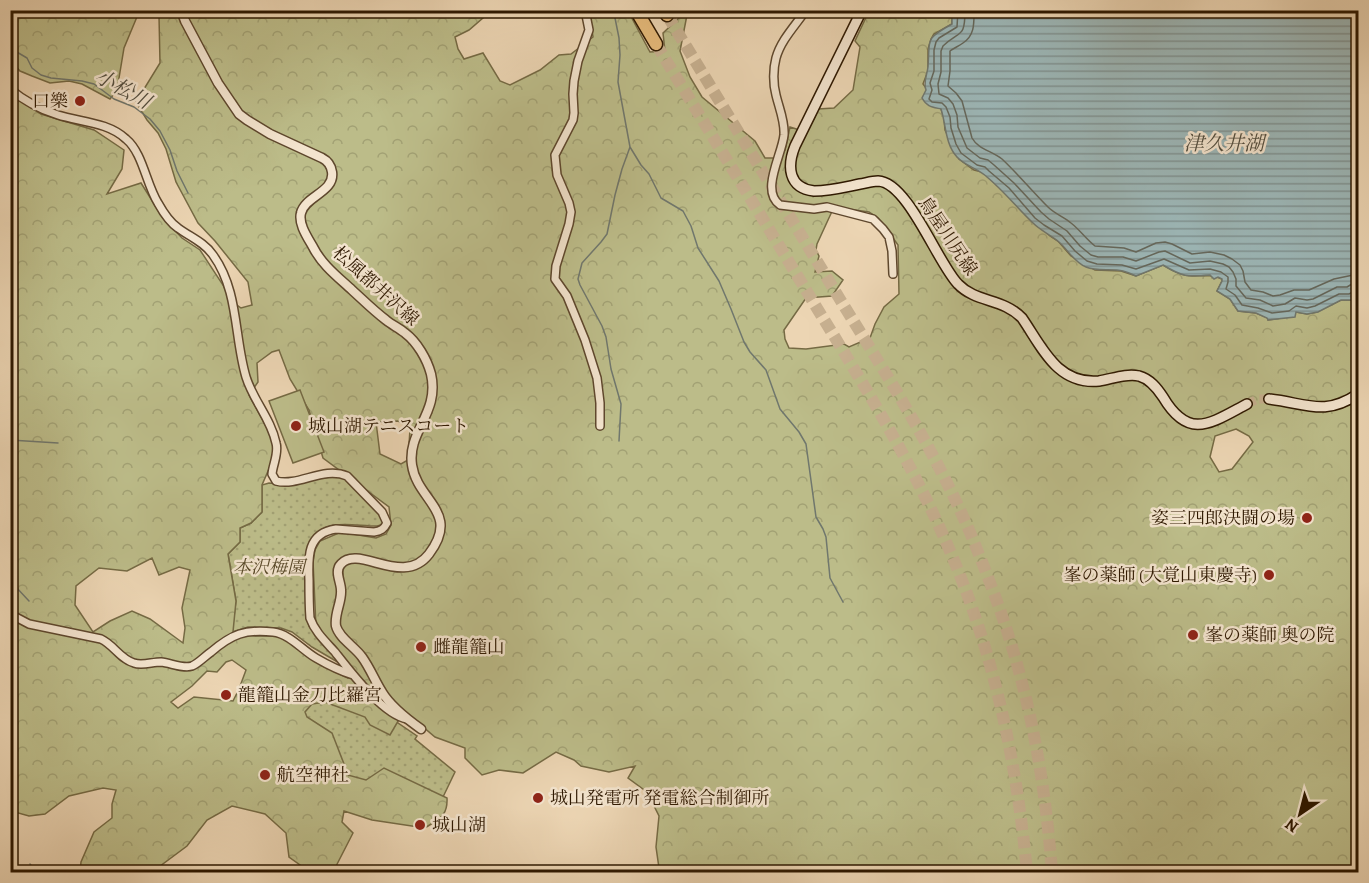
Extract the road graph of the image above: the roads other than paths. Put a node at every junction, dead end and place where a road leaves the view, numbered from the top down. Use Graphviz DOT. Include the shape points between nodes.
graph roads {
  1 [pos="181,10"];
  2 [pos="585,10"];
  3 [pos="636,10"];
  4 [pos="862,10"];
  5 [pos="801,12"];
  6 [pos="656,44"];
  7 [pos="10,89"];
  8 [pos="894,274"];
  9 [pos="1359,394"];
  10 [pos="1269,399"];
  11 [pos="1247,404"];
  12 [pos="600,426"];
  13 [pos="10,614"];
  14 [pos="353,675"];
  15 [pos="408,720"];
  16 [pos="421,729"];
  1 -- 15 [label="street, 松風都井沢線" via="218,83 239,114 329,163 331,181 303,208 300,216 310,243 327,267 412,340 430,372 433,397 412,446 411,458 413,471 438,514 441,524 437,540 423,561 408,568 354,559 343,562 338,572 342,594 336,619 339,632 361,655 383,695"];
  2 -- 12 [label="street" via="589,30 574,81 573,120 555,155 557,175 571,212 555,279 567,296 597,378"];
  3 -- 6 [label="highway"];
  4 -- 11 [label="main road, 鳥屋川尻線" via="791,156 791,175 798,184 814,191 878,181 890,185 918,219 960,286 1017,313 1052,362 1066,374 1093,381 1139,376 1155,387 1175,415 1191,424 1214,421"];
  5 -- 8 [label="street" via="776,60 774,85 784,138 772,178 773,197 780,205 827,207 873,219 889,237"];
  7 -- 14 [label="street, 松風都井沢線" via="49,112 120,134 137,155 163,212 177,228 213,255 232,297 247,379 275,439 277,452 272,474 276,481 341,473 382,512 387,523 380,531 324,532 310,550 313,624"];
  9 -- 10 [label="main road" via="1329,407"];
  13 -- 14 [label="street" via="29,624 101,639 134,663 190,666 239,633 276,632"];
  14 -- 15 [label="street, 松風都井沢線" via="390,711"];
  15 -- 16 [label="street, 松風都井沢線"];
}
